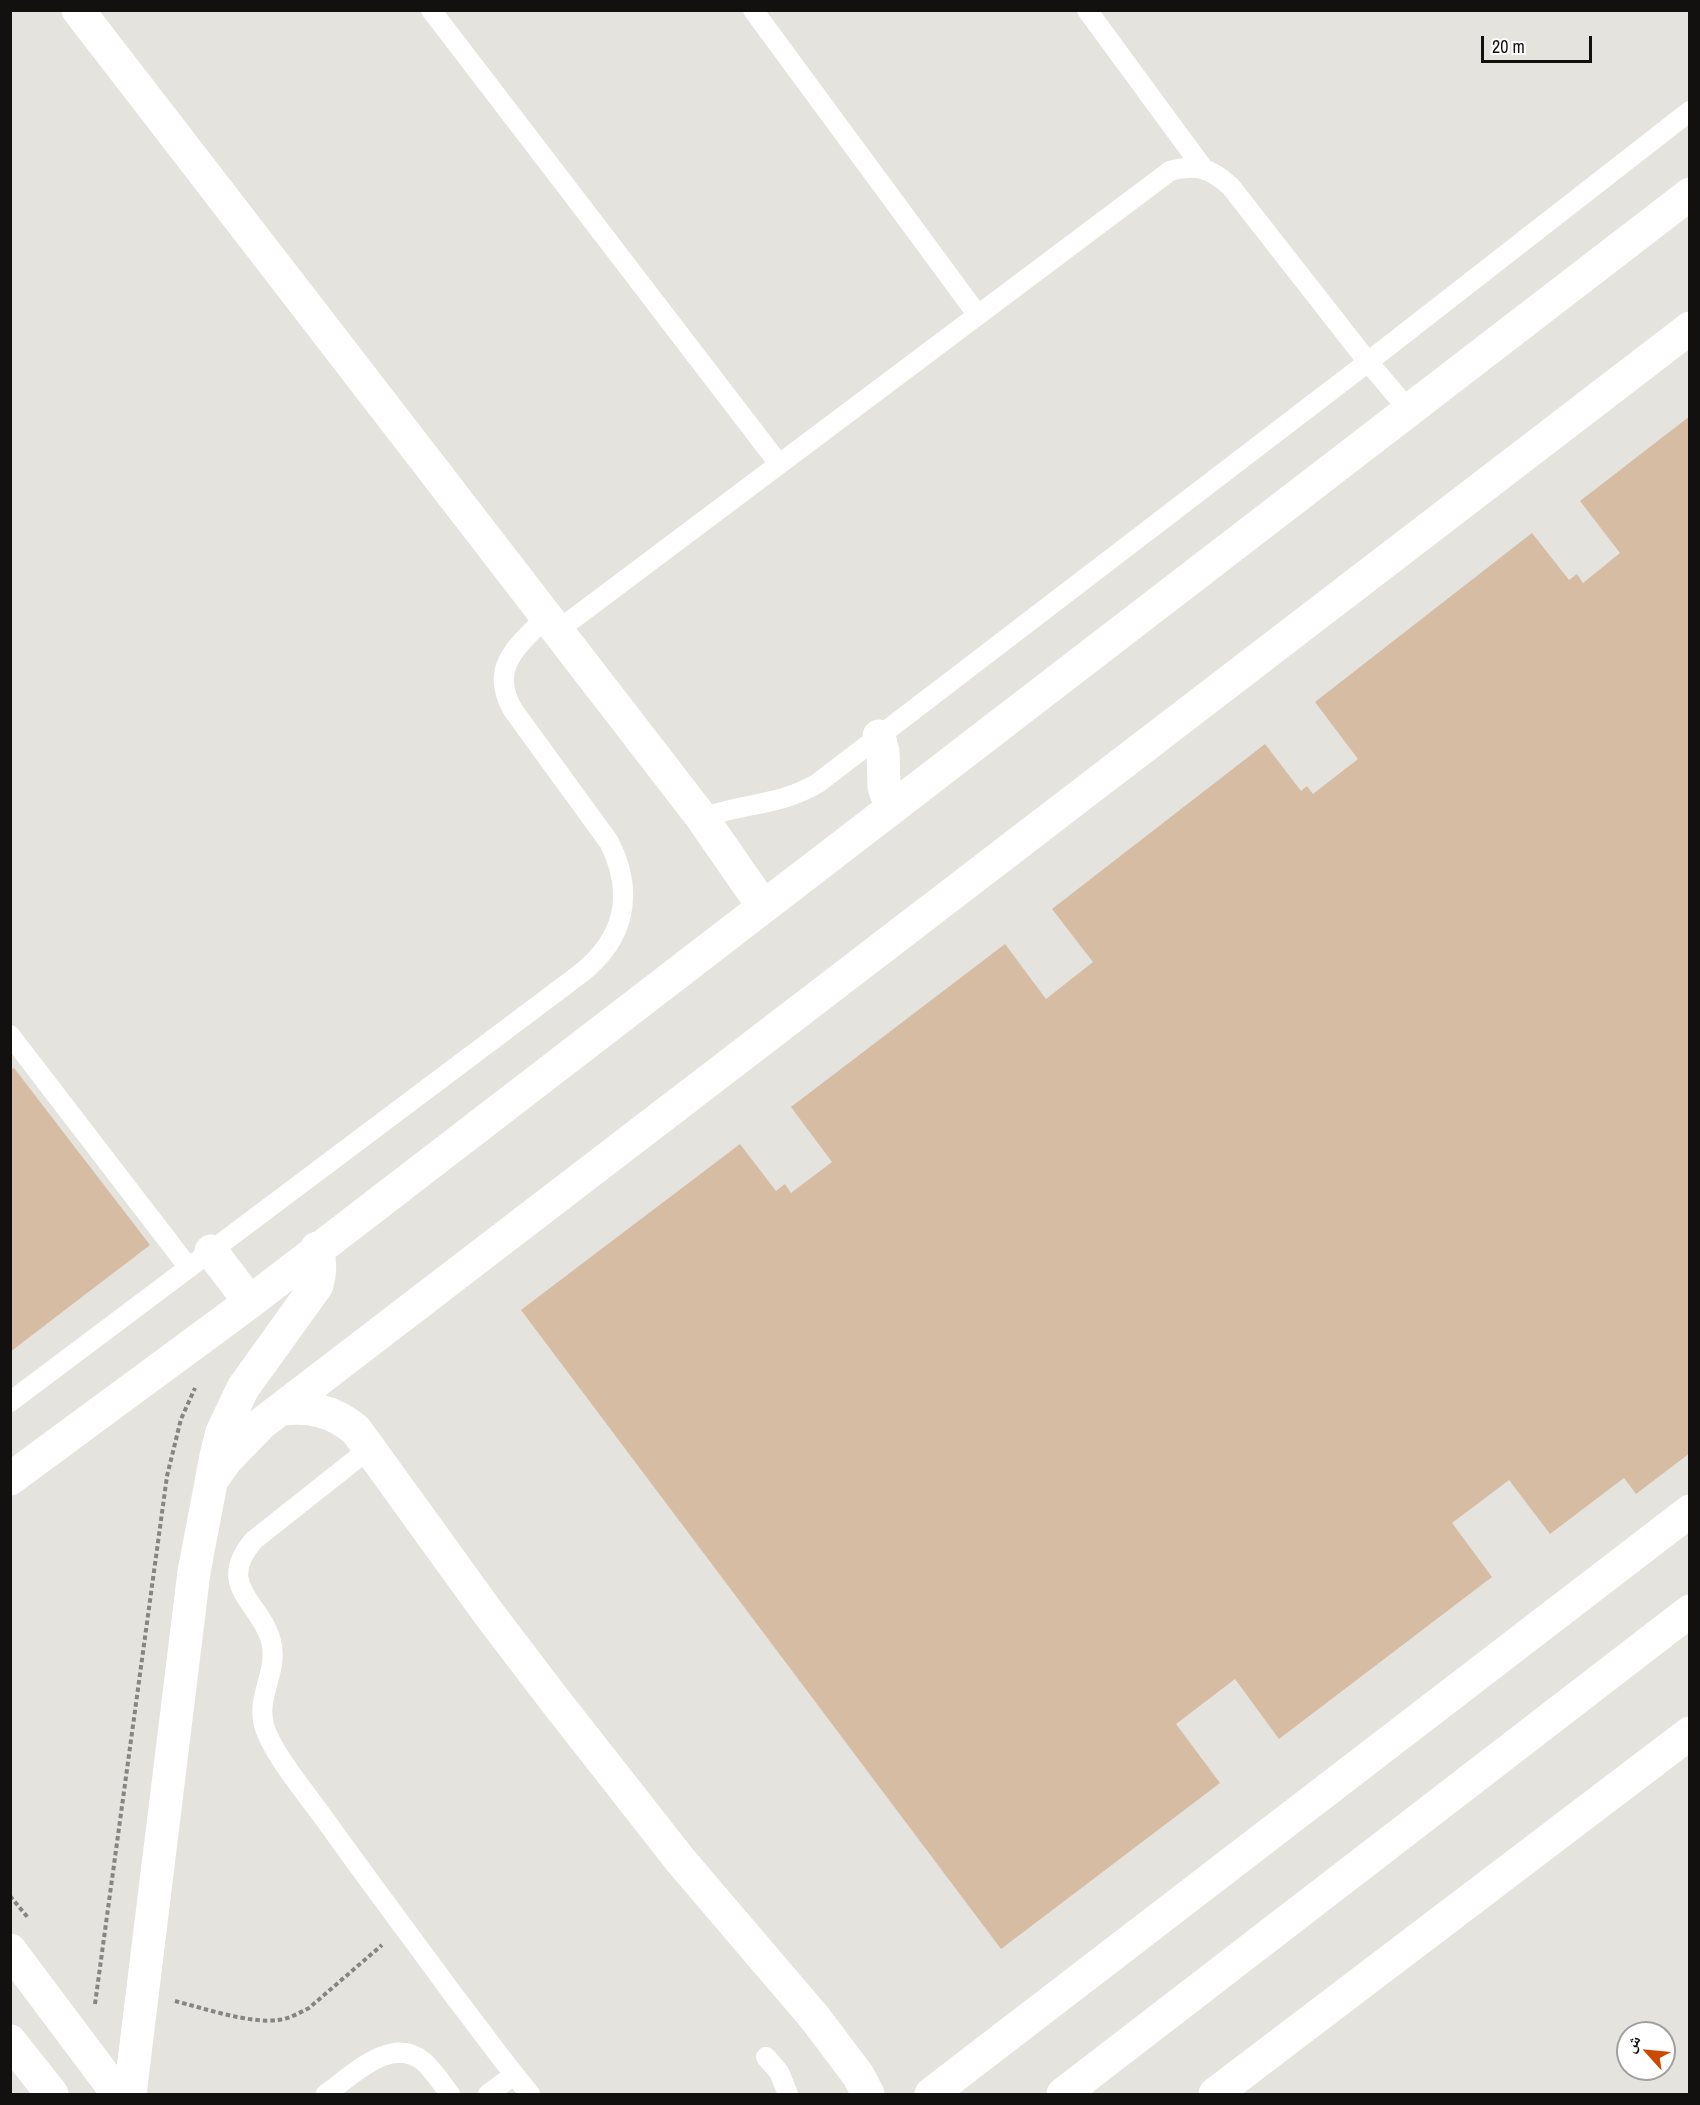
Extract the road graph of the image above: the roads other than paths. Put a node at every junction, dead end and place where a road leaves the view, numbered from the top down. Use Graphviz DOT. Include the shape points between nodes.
graph roads {
  1 [pos="78,10"];
  2 [pos="431,10"];
  3 [pos="753,10"];
  4 [pos="1087,10"];
  5 [pos="1689,111"];
  6 [pos="1203,168"];
  7 [pos="1689,194"];
  8 [pos="977,315"];
  9 [pos="1689,328"];
  10 [pos="1368,362"];
  11 [pos="1408,409"];
  12 [pos="779,464"];
  13 [pos="552,624"];
  14 [pos="879,736"];
  15 [pos="891,807"];
  16 [pos="702,818"];
  17 [pos="763,906"];
  18 [pos="10,1035"];
  19 [pos="317,1248"];
  20 [pos="200,1259"];
  21 [pos="250,1302"];
  22 [pos="10,1402"];
  23 [pos="282,1409"];
  24 [pos="369,1449"];
  25 [pos="10,1479"];
  26 [pos="212,1480"];
  27 [pos="1689,1511"];
  28 [pos="1689,1611"];
  29 [pos="1689,1733"];
  30 [pos="10,1950"];
  31 [pos="10,2041"];
  32 [pos="766,2057"];
  33 [pos="514,2074"];
  34 [pos="52,2094"];
  35 [pos="118,2094"];
  36 [pos="130,2094"];
  37 [pos="326,2094"];
  38 [pos="450,2094"];
  39 [pos="488,2094"];
  40 [pos="530,2094"];
  41 [pos="788,2094"];
  42 [pos="868,2094"];
  43 [pos="931,2094"];
  44 [pos="1063,2094"];
  45 [pos="1215,2094"];
  1 -- 13 [label="street"];
  2 -- 12 [label="lane"];
  3 -- 8 [label="lane"];
  4 -- 6 [label="lane"];
  5 -- 10 [label="lane"];
  6 -- 8 [label="lane" via="1170,171 1156,180"];
  6 -- 10 [label="lane" via="1231,188"];
  7 -- 11 [label="street"];
  8 -- 12 [label="lane"];
  9 -- 23 [label="street"];
  10 -- 11 [label="lane"];
  10 -- 14 [label="lane"];
  11 -- 15 [label="street"];
  12 -- 13 [label="lane"];
  13 -- 16 [label="street"];
  13 -- 20 [label="lane" via="509,658 503,685 513,711 617,858 624,896 616,932 594,962"];
  14 -- 15 [label="street" via="884,787"];
  14 -- 16 [label="lane" via="802,793"];
  15 -- 17 [label="street"];
  16 -- 17 [label="street"];
  17 -- 19 [label="street"];
  18 -- 20 [label="lane"];
  19 -- 21 [label="street"];
  19 -- 26 [label="street" via="321,1273 317,1286 256,1369 232,1410 222,1432"];
  20 -- 21 [label="street"];
  20 -- 22 [label="lane"];
  21 -- 25 [label="street"];
  23 -- 24 [label="street" via="330,1413 356,1430"];
  23 -- 26 [label="street" via="243,1441"];
  24 -- 33 [label="lane" via="254,1540 240,1561 240,1587 266,1629 273,1649 274,1661 262,1712 269,1739 336,1836"];
  24 -- 42 [label="street" via="546,1688 681,1861 815,2018"];
  26 -- 36 [label="street" via="194,1572"];
  27 -- 43 [label="street"];
  28 -- 44 [label="street"];
  29 -- 45 [label="street"];
  30 -- 35 [label="street"];
  31 -- 34 [label="street"];
  32 -- 41 [label="lane" via="779,2072"];
  33 -- 39 [label="lane"];
  33 -- 40 [label="lane"];
  37 -- 38 [label="lane" via="379,2057 402,2052 423,2061"];
}
